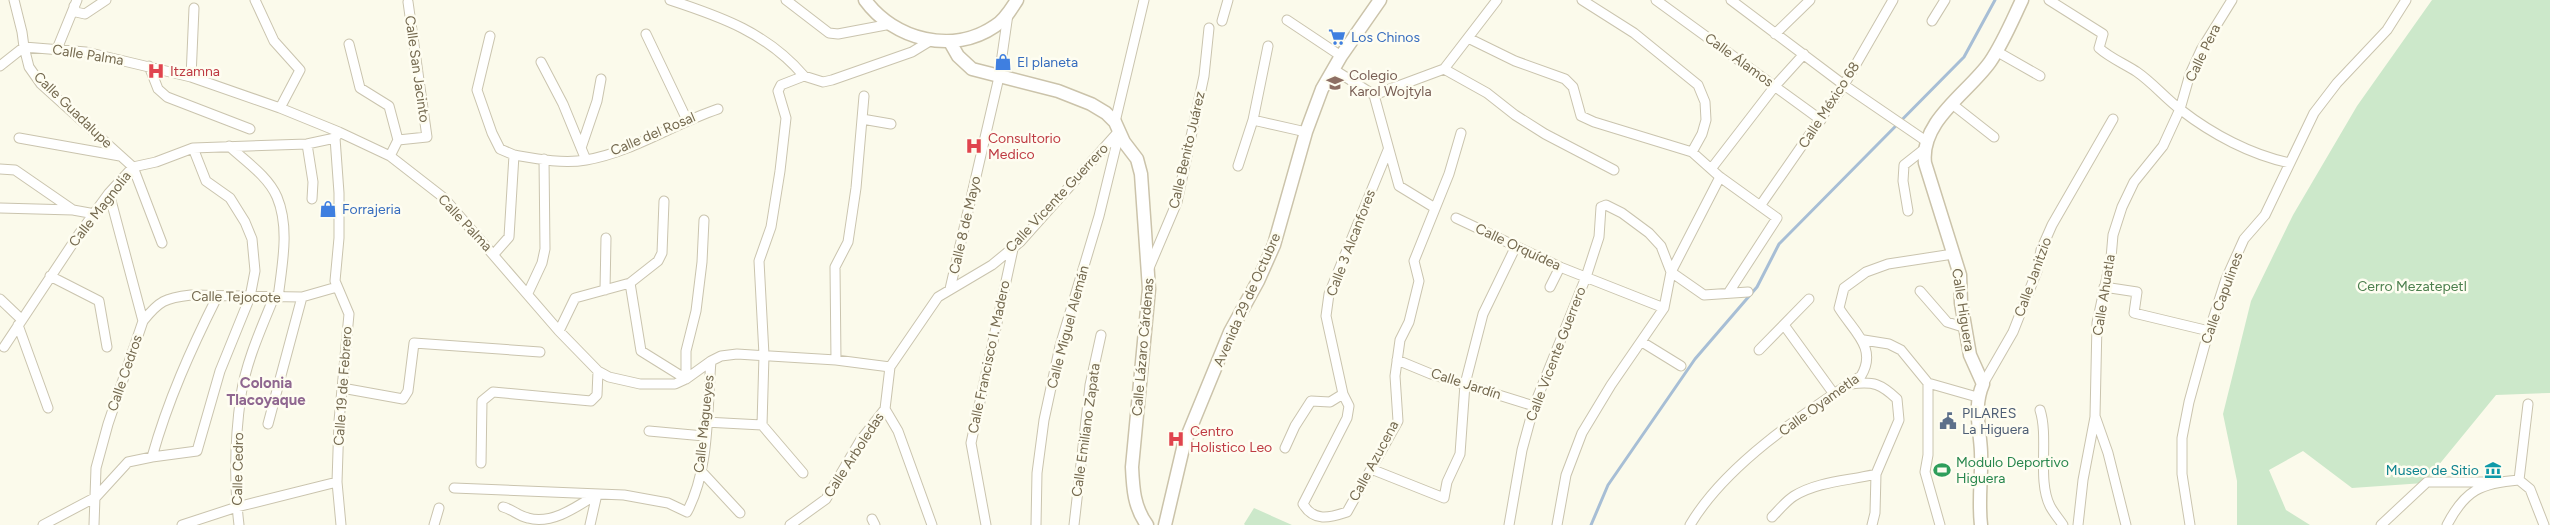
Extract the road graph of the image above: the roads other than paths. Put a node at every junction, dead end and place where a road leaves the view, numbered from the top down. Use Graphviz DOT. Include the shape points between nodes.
graph roads {
  1 [pos="14,0"];
  2 [pos="106,0"];
  3 [pos="255,0"];
  4 [pos="670,0"];
  5 [pos="786,0"];
  6 [pos="865,0"];
  7 [pos="1017,0"];
  8 [pos="1144,0"];
  9 [pos="1228,0"];
  10 [pos="1380,0"];
  11 [pos="1582,0"];
  12 [pos="1656,0"];
  13 [pos="1731,0"];
  14 [pos="1810,0"];
  15 [pos="1893,0"];
  16 [pos="1945,0"];
  17 [pos="2022,0"];
  18 [pos="2049,0"];
  19 [pos="2232,0"];
  20 [pos="2406,0"];
  21 [pos="408,2"];
  22 [pos="1490,2"];
  23 [pos="76,3"];
  24 [pos="194,8"];
  25 [pos="1008,14"];
  26 [pos="1287,20"];
  27 [pos="1222,21"];
  28 [pos="1932,21"];
  29 [pos="891,24"];
  30 [pos="1209,28"];
  31 [pos="646,34"];
  32 [pos="1775,34"];
  33 [pos="490,36"];
  34 [pos="1468,38"];
  35 [pos="930,41"];
  36 [pos="950,42"];
  37 [pos="349,44"];
  38 [pos="1268,46"];
  39 [pos="24,47"];
  40 [pos="57,49"];
  41 [pos="1996,51"];
  42 [pos="1804,54"];
  43 [pos="1341,56"];
  44 [pos="542,62"];
  45 [pos="0,66"];
  46 [pos="150,66"];
  47 [pos="1332,69"];
  48 [pos="1444,69"];
  49 [pos="804,76"];
  50 [pos="2040,76"];
  51 [pos="191,77"];
  52 [pos="999,77"];
  53 [pos="601,79"];
  54 [pos="1844,85"];
  55 [pos="1775,86"];
  56 [pos="1374,95"];
  57 [pos="864,96"];
  58 [pos="1952,104"];
  59 [pos="280,108"];
  60 [pos="718,109"];
  61 [pos="2180,109"];
  62 [pos="862,119"];
  63 [pos="2113,119"];
  64 [pos="687,120"];
  65 [pos="1252,120"];
  66 [pos="1821,120"];
  67 [pos="891,124"];
  68 [pos="1117,126"];
  69 [pos="250,129"];
  70 [pos="1306,132"];
  71 [pos="1461,133"];
  72 [pos="337,135"];
  73 [pos="1994,137"];
  74 [pos="19,138"];
  75 [pos="398,140"];
  76 [pos="306,144"];
  77 [pos="1925,145"];
  78 [pos="229,146"];
  79 [pos="193,148"];
  80 [pos="581,148"];
  81 [pos="1388,150"];
  82 [pos="1692,152"];
  83 [pos="514,155"];
  84 [pos="120,156"];
  85 [pos="390,156"];
  86 [pos="544,159"];
  87 [pos="586,160"];
  88 [pos="2290,163"];
  89 [pos="1238,166"];
  90 [pos="133,167"];
  91 [pos="0,169"];
  92 [pos="1711,169"];
  93 [pos="1614,170"];
  94 [pos="1720,176"];
  95 [pos="109,193"];
  96 [pos="312,199"];
  97 [pos="664,200"];
  98 [pos="1760,206"];
  99 [pos="0,208"];
  100 [pos="1435,208"];
  101 [pos="73,210"];
  102 [pos="1908,211"];
  103 [pos="95,214"];
  104 [pos="1456,218"];
  105 [pos="704,220"];
  106 [pos="606,238"];
  107 [pos="162,242"];
  108 [pos="1516,246"];
  109 [pos="1013,248"];
  110 [pos="494,254"];
  111 [pos="1954,254"];
  112 [pos="1560,267"];
  113 [pos="1149,268"];
  114 [pos="1671,272"];
  115 [pos="50,276"];
  116 [pos="1586,277"];
  117 [pos="630,283"];
  118 [pos="336,287"];
  119 [pos="1550,287"];
  120 [pos="2104,287"];
  121 [pos="950,289"];
  122 [pos="604,290"];
  123 [pos="1920,291"];
  124 [pos="1729,292"];
  125 [pos="1748,292"];
  126 [pos="528,293"];
  127 [pos="217,297"];
  128 [pos="250,297"];
  129 [pos="276,298"];
  130 [pos="302,298"];
  131 [pos="1810,298"];
  132 [pos="0,299"];
  133 [pos="1664,308"];
  134 [pos="143,321"];
  135 [pos="20,322"];
  136 [pos="1784,325"];
  137 [pos="1966,328"];
  138 [pos="559,331"];
  139 [pos="2209,331"];
  140 [pos="1100,335"];
  141 [pos="1864,340"];
  142 [pos="1642,342"];
  143 [pos="4,347"];
  144 [pos="107,348"];
  145 [pos="1759,350"];
  146 [pos="540,352"];
  147 [pos="764,355"];
  148 [pos="836,360"];
  149 [pos="1397,360"];
  150 [pos="710,361"];
  151 [pos="1682,366"];
  152 [pos="890,367"];
  153 [pos="598,371"];
  154 [pos="686,379"];
  155 [pos="1928,383"];
  156 [pos="1465,384"];
  157 [pos="1848,384"];
  158 [pos="1983,384"];
  159 [pos="342,388"];
  160 [pos="1343,394"];
  161 [pos="1834,394"];
  162 [pos="1977,397"];
  163 [pos="2528,404"];
  164 [pos="1534,406"];
  165 [pos="48,408"];
  166 [pos="885,409"];
  167 [pos="2040,410"];
  168 [pos="2095,416"];
  169 [pos="706,422"];
  170 [pos="268,424"];
  171 [pos="762,425"];
  172 [pos="649,432"];
  173 [pos="704,436"];
  174 [pos="1286,448"];
  175 [pos="152,457"];
  176 [pos="481,463"];
  177 [pos="1371,469"];
  178 [pos="700,471"];
  179 [pos="803,473"];
  180 [pos="1876,474"];
  181 [pos="2519,480"];
  182 [pos="337,482"];
  183 [pos="2497,482"];
  184 [pos="454,488"];
  185 [pos="597,494"];
  186 [pos="96,497"];
  187 [pos="1303,504"];
  188 [pos="237,507"];
  189 [pos="502,507"];
  190 [pos="440,508"];
  191 [pos="740,513"];
  192 [pos="1772,517"];
  193 [pos="43,525"];
  194 [pos="94,525"];
  195 [pos="182,525"];
  196 [pos="239,525"];
  197 [pos="341,525"];
  198 [pos="434,525"];
  199 [pos="590,525"];
  200 [pos="790,525"];
  201 [pos="932,525"];
  202 [pos="986,525"];
  203 [pos="1036,525"];
  204 [pos="1074,525"];
  205 [pos="1147,525"];
  206 [pos="1165,525"];
  207 [pos="1509,525"];
  208 [pos="1557,525"];
  209 [pos="1690,525"];
  210 [pos="1872,525"];
  211 [pos="1940,525"];
  212 [pos="1981,525"];
  213 [pos="2063,525"];
  214 [pos="2078,525"];
  215 [pos="2126,525"];
  216 [pos="2190,525"];
  217 [pos="2381,525"];
  218 [pos="2447,525"];
  219 [pos="2544,525"];
  1 -- 39 [label="street"];
  2 -- 23 [label="street" via="85,14 76,12"];
  3 -- 59 [label="street" via="274,41 300,70"];
  4 -- 49 [label="street" via="745,28 792,62"];
  5 -- 29 [label="street" via="829,33"];
  6 -- 29 [label="street"];
  7 -- 25 [label="street"];
  8 -- 68 [label="street, Calle Miguel Alemán"];
  9 -- 27 [label="street"];
  10 -- 43 [label="street, Avenida 29 de Octubre"];
  11 -- 82 [label="street" via="1634,32 1698,85 1705,102 1706,120"];
  12 -- 55 [label="street, Calle Álamos"];
  13 -- 32 [label="street"];
  14 -- 32 [label="street"];
  15 -- 54 [label="street, Calle México 68"];
  16 -- 28 [label="street"];
  17 -- 41 [label="street"];
  18 -- 61 [label="street" via="2103,34 2099,48 2138,72"];
  19 -- 61 [label="street, Calle Pera" via="2201,50"];
  20 -- 88 [label="street, Calle Capulines" via="2387,30 2337,83 2314,113"];
  21 -- 75 [label="street, Calle San Jacinto" via="427,137"];
  22 -- 34 [label="street"];
  23 -- 40 [label="street"];
  24 -- 51 [label="street"];
  25 -- 36 [label="street" via="981,34"];
  25 -- 52 [label="street, Calle 8 de Mayo"];
  26 -- 43 [label="street"];
  29 -- 35 [label="street" via="907,34"];
  30 -- 113 [label="street, Calle Benito Juárez" via="1204,76 1177,202"];
  31 -- 64 [label="street"];
  32 -- 42 [label="street"];
  33 -- 83 [label="street" via="477,90 500,149"];
  34 -- 48 [label="street"];
  34 -- 82 [label="street" via="1515,61 1565,79 1573,87 1581,116"];
  35 -- 36 [label="street"];
  35 -- 49 [label="street" via="912,52 832,80 823,82"];
  36 -- 52 [label="street, Calle Lázaro Cárdenas" via="958,56 972,69"];
  37 -- 75 [label="street" via="360,88 389,106"];
  38 -- 65 [label="street"];
  39 -- 40 [label="street, Calle Palma"];
  39 -- 45 [label="street"];
  39 -- 84 [label="street, Calle Guadalupe" via="29,67 41,84"];
  40 -- 46 [label="street, Calle Palma"];
  41 -- 50 [label="street"];
  41 -- 58 [label="street"];
  42 -- 54 [label="street"];
  42 -- 55 [label="street"];
  43 -- 47 [label="street, Avenida 29 de Octubre"];
  44 -- 80 [label="street" via="564,104"];
  46 -- 51 [label="street, Calle Palma"];
  46 -- 69 [label="street" via="158,89 168,97"];
  47 -- 56 [label="street"];
  47 -- 70 [label="street, Avenida 29 de Octubre"];
  48 -- 56 [label="street"];
  48 -- 93 [label="street" via="1487,93 1545,134"];
  49 -- 147 [label="street" via="781,85 778,91 786,118 771,227 759,262"];
  51 -- 59 [label="street, Calle Palma"];
  52 -- 68 [label="street, Calle Lázaro Cárdenas" via="1058,91 1090,104"];
  52 -- 121 [label="street, Calle 8 de Mayo"];
  53 -- 80 [label="street"];
  54 -- 66 [label="street, Calle México 68"];
  54 -- 77 [label="street" via="1908,128"];
  55 -- 66 [label="street, Calle Álamos"];
  55 -- 92 [label="street"];
  56 -- 81 [label="street" via="1386,132"];
  57 -- 62 [label="street"];
  58 -- 73 [label="street"];
  58 -- 77 [label="street"];
  59 -- 72 [label="street, Calle Palma"];
  60 -- 64 [label="street, Calle del Rosal"];
  61 -- 88 [label="street" via="2251,151"];
  61 -- 120 [label="street, Calle Ahuatla" via="2163,146 2134,182 2122,207 2113,235"];
  62 -- 67 [label="street"];
  62 -- 148 [label="street" via="848,242 835,266"];
  63 -- 158 [label="street, Calle Janitzio" via="2052,226 2012,332"];
  64 -- 87 [label="street, Calle del Rosal" via="621,150"];
  65 -- 70 [label="street"];
  65 -- 89 [label="street"];
  66 -- 98 [label="street, Calle México 68"];
  68 -- 109 [label="street, Calle Vicente Guerrero"];
  68 -- 113 [label="street, Calle Lázaro Cárdenas" via="1137,159 1141,174"];
  68 -- 203 [label="street, Calle Miguel Alemán" via="1099,216 1060,346 1044,420 1037,473"];
  70 -- 206 [label="street, Avenida 29 de Octubre" via="1274,244 1230,332 1184,444"];
  71 -- 100 [label="street, Calle Azucena"];
  72 -- 76 [label="street, Calle Magnolia"];
  72 -- 85 [label="street, Calle Palma"];
  72 -- 118 [label="street, Calle 19 de Febrero" via="339,238 335,262"];
  74 -- 84 [label="street"];
  75 -- 85 [label="street"];
  76 -- 78 [label="street, Calle Magnolia"];
  76 -- 96 [label="street" via="313,182"];
  77 -- 102 [label="street" via="1904,165"];
  77 -- 111 [label="street, Calle Higuera" via="1925,163"];
  78 -- 79 [label="street, Calle Magnolia"];
  78 -- 129 [label="street, Calle Cedro" via="277,196 284,226 284,256"];
  79 -- 90 [label="street, Calle Magnolia"];
  79 -- 128 [label="street" via="206,182 230,198 252,240 254,271"];
  80 -- 87 [label="street"];
  81 -- 100 [label="street" via="1399,186"];
  81 -- 160 [label="street, Calle 3 Alcanfores" via="1329,294 1326,316"];
  82 -- 92 [label="street"];
  83 -- 86 [label="street, Calle del Rosal"];
  83 -- 110 [label="street" via="509,237"];
  84 -- 90 [label="street, Calle Guadalupe"];
  85 -- 110 [label="street, Calle Palma" via="444,198"];
  86 -- 87 [label="street, Calle del Rosal"];
  86 -- 126 [label="street" via="545,248"];
  88 -- 139 [label="street, Calle Capulines" via="2265,215 2244,239"];
  90 -- 95 [label="street, Calle Magnolia"];
  90 -- 107 [label="street"];
  91 -- 101 [label="street" via="15,170"];
  92 -- 94 [label="street"];
  94 -- 98 [label="street"];
  94 -- 114 [label="street"];
  95 -- 103 [label="street, Calle Magnolia"];
  95 -- 134 [label="street, Calle Cedros"];
  97 -- 117 [label="street" via="662,253 658,261"];
  98 -- 124 [label="street" via="1776,218"];
  99 -- 101 [label="street"];
  100 -- 149 [label="street, Calle Azucena" via="1414,260 1419,281"];
  101 -- 103 [label="street"];
  103 -- 115 [label="street, Calle Magnolia"];
  104 -- 108 [label="street, Calle Orquídea"];
  105 -- 154 [label="street" via="696,311 686,351"];
  106 -- 122 [label="street"];
  108 -- 112 [label="street, Calle Orquídea"];
  108 -- 156 [label="street" via="1483,314"];
  109 -- 121 [label="street, Calle Vicente Guerrero" via="992,265"];
  109 -- 202 [label="street, Calle Francisco I. Madero" via="971,443"];
  110 -- 126 [label="street, Calle Palma"];
  111 -- 137 [label="street, Calle Higuera" via="1960,275"];
  111 -- 141 [label="street" via="1888,264 1866,272 1844,288 1839,308"];
  112 -- 116 [label="street, Calle Orquídea"];
  112 -- 119 [label="street"];
  113 -- 205 [label="street, Calle Lázaro Cárdenas" via="1132,467 1133,493 1139,514"];
  114 -- 116 [label="street, Calle Vicente Guerrero" via="1661,246 1649,233 1606,205 1602,208 1599,237"];
  114 -- 124 [label="street" via="1704,295"];
  114 -- 133 [label="street"];
  115 -- 135 [label="street, Calle Magnolia"];
  115 -- 144 [label="street" via="99,301"];
  116 -- 133 [label="street, Calle Orquídea"];
  116 -- 164 [label="street, Calle Vicente Guerrero"];
  117 -- 122 [label="street"];
  117 -- 154 [label="street" via="641,351"];
  118 -- 130 [label="street, Calle Tejocote"];
  118 -- 159 [label="street, Calle 19 de Febrero" via="349,314"];
  120 -- 139 [label="street" via="2137,292 2134,313"];
  120 -- 168 [label="street, Calle Ahuatla" via="2097,323"];
  121 -- 152 [label="street, Calle Vicente Guerrero" via="938,297"];
  122 -- 138 [label="street" via="575,298"];
  123 -- 137 [label="street" via="1947,322"];
  124 -- 125 [label="street"];
  126 -- 138 [label="street, Calle Palma"];
  127 -- 128 [label="street, Calle Tejocote"];
  127 -- 134 [label="street, Calle Tejocote" via="173,297 157,304"];
  127 -- 175 [label="street" via="182,368"];
  128 -- 129 [label="street, Calle Tejocote"];
  128 -- 175 [label="street" via="220,371 197,451"];
  129 -- 130 [label="street, Calle Tejocote"];
  129 -- 188 [label="street, Calle Cedro" via="254,347 242,394"];
  130 -- 170 [label="street"];
  131 -- 136 [label="street"];
  132 -- 135 [label="street"];
  133 -- 142 [label="street"];
  134 -- 186 [label="street, Calle Cedros" via="96,468"];
  135 -- 143 [label="street, Calle Magnolia"];
  135 -- 165 [label="street"];
  136 -- 145 [label="street"];
  136 -- 161 [label="street"];
  137 -- 158 [label="street, Calle Higuera" via="1970,355"];
  138 -- 153 [label="street, Calle Palma"];
  139 -- 216 [label="street, Calle Capulines" via="2182,438 2182,474"];
  140 -- 204 [label="street, Calle Emiliano Zapata" via="1090,385"];
  141 -- 155 [label="street" via="1889,344 1900,350"];
  141 -- 157 [label="street, Calle Oyametla" via="1868,366 1862,376"];
  142 -- 151 [label="street"];
  142 -- 208 [label="street" via="1582,432 1566,475"];
  146 -- 159 [label="street" via="414,342 408,391 403,399"];
  147 -- 148 [label="street, Calle Palma"];
  147 -- 150 [label="street, Calle Palma" via="729,355"];
  147 -- 171 [label="street"];
  148 -- 152 [label="street, Calle Palma"];
  149 -- 156 [label="street, Calle Jardín"];
  149 -- 177 [label="street, Calle Azucena" via="1398,421"];
  150 -- 154 [label="street, Calle Palma"];
  150 -- 169 [label="street, Calle Magueyes"];
  152 -- 166 [label="street, Calle Arboledas"];
  153 -- 154 [label="street, Calle Palma" via="646,385 675,384"];
  153 -- 176 [label="street" via="596,394 591,401 493,392 482,401"];
  155 -- 162 [label="street"];
  155 -- 211 [label="street" via="1925,472"];
  156 -- 164 [label="street, Calle Jardín"];
  156 -- 177 [label="street" via="1460,454 1447,482 1444,498"];
  157 -- 161 [label="street, Calle Oyametla"];
  157 -- 180 [label="street" via="1873,382 1897,399 1899,420"];
  158 -- 162 [label="street"];
  159 -- 182 [label="street, Calle 19 de Febrero"];
  160 -- 174 [label="street" via="1330,402 1311,401"];
  160 -- 187 [label="street, Calle 3 Alcanfores" via="1349,406 1347,418"];
  161 -- 209 [label="street, Calle Oyametla" via="1801,415 1735,472 1700,509"];
  162 -- 212 [label="street"];
  163 -- 181 [label="street"];
  164 -- 207 [label="street, Calle Vicente Guerrero" via="1522,450"];
  166 -- 200 [label="street, Calle Arboledas" via="860,441 826,499"];
  166 -- 201 [label="street" via="898,431"];
  167 -- 213 [label="street" via="2049,505"];
  168 -- 214 [label="street"];
  168 -- 215 [label="street, Calle Ahuatla"];
  169 -- 171 [label="street"];
  169 -- 173 [label="street, Calle Magueyes"];
  171 -- 179 [label="street"];
  172 -- 173 [label="street"];
  173 -- 178 [label="street, Calle Magueyes"];
  175 -- 186 [label="street" via="128,462"];
  177 -- 187 [label="street, Calle Azucena" via="1347,512 1320,518 1308,513"];
  178 -- 185 [label="street, Calle Magueyes" via="694,499 687,512 668,503 642,497"];
  178 -- 191 [label="street"];
  180 -- 192 [label="street" via="1843,482 1826,482 1793,496"];
  180 -- 210 [label="street"];
  181 -- 183 [label="street"];
  181 -- 219 [label="street" via="2530,489"];
  182 -- 188 [label="street"];
  182 -- 197 [label="street, Calle 19 de Febrero"];
  183 -- 217 [label="street" via="2428,482"];
  183 -- 218 [label="street" via="2471,491 2456,507"];
  184 -- 185 [label="street, Calle Magueyes"];
  185 -- 189 [label="street" via="572,510 546,518 530,519"];
  185 -- 199 [label="street"];
  186 -- 193 [label="street"];
  186 -- 194 [label="street, Calle Cedros"];
  188 -- 195 [label="street"];
  188 -- 196 [label="street, Calle Cedro"];
  190 -- 198 [label="street"];
}
